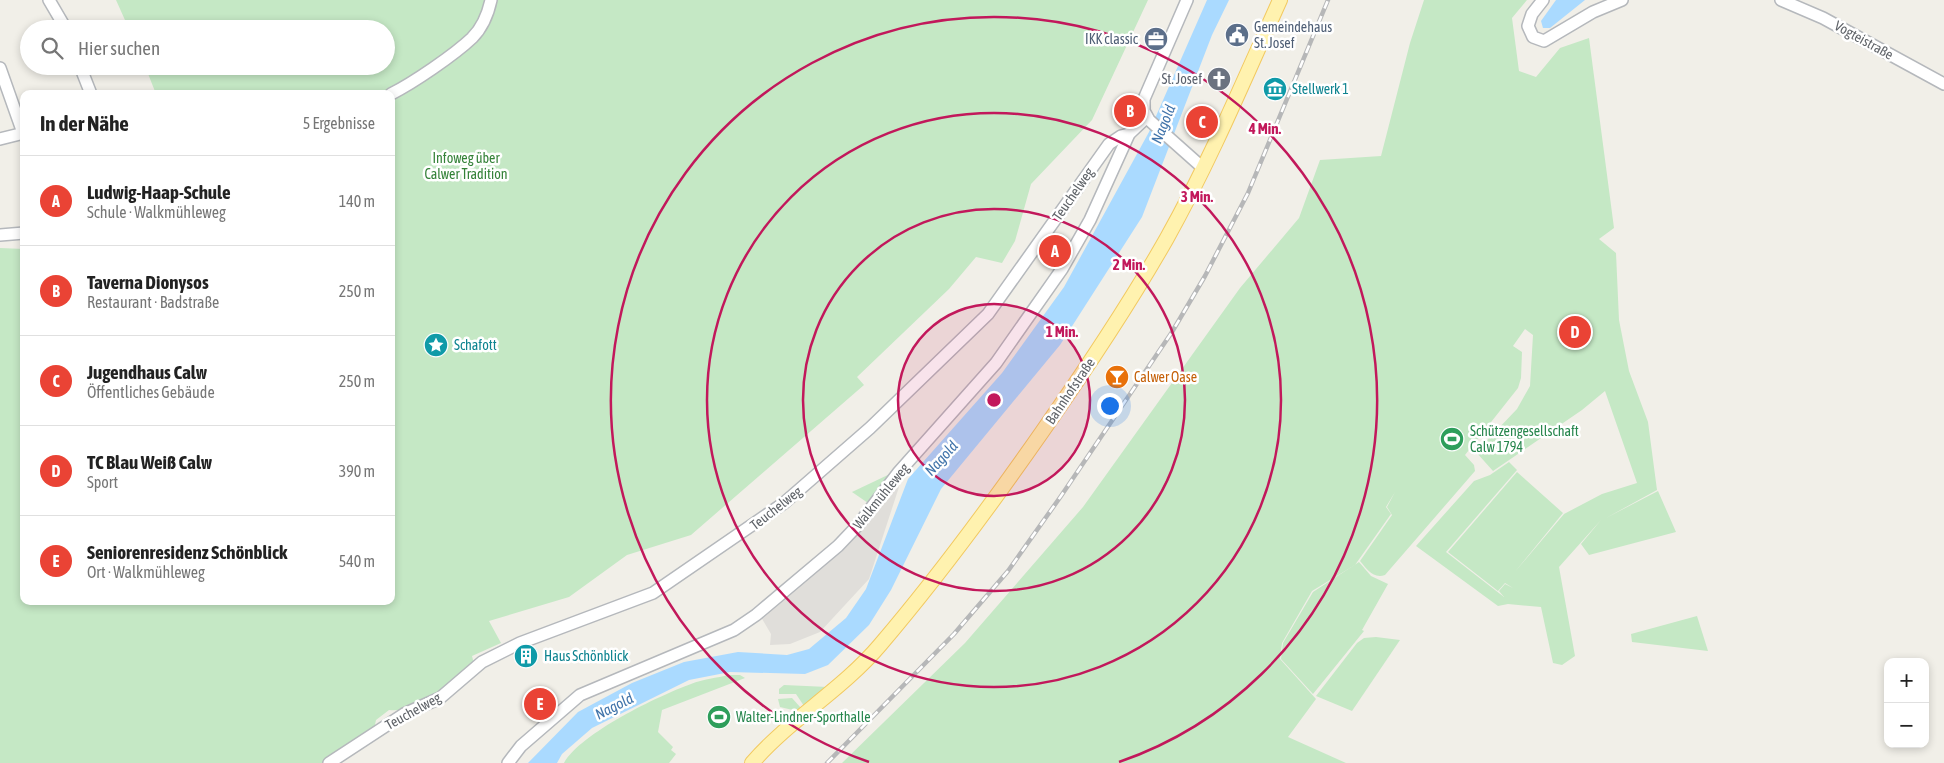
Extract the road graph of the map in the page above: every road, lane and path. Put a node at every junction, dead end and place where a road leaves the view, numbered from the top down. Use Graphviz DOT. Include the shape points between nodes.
graph roads {
  1 [pos="491,0"];
  2 [pos="1187,0"];
  3 [pos="1280,0"];
  4 [pos="1543,0"];
  5 [pos="1622,0"];
  6 [pos="1781,0"];
  7 [pos="52,1"];
  8 [pos="62,20"];
  9 [pos="0,68"];
  10 [pos="84,75"];
  11 [pos="1944,84"];
  12 [pos="89,90"];
  13 [pos="395,92"];
  14 [pos="1148,119"];
  15 [pos="20,125"];
  16 [pos="20,134"];
  17 [pos="1129,134"];
  18 [pos="0,139"];
  19 [pos="1203,168"];
  20 [pos="20,233"];
  21 [pos="0,235"];
  22 [pos="329,763"];
  23 [pos="508,763"];
  24 [pos="752,763"];
  1 -- 13 [label="street" via="487,15 472,38"];
  2 -- 14 [label="street" via="1144,99"];
  3 -- 19 [label="main road, Bahnhofstraße"];
  4 -- 5 [label="street" via="1532,14 1528,26 1533,37 1544,41 1593,12"];
  6 -- 11 [label="street, Vogteistraße" via="1823,18"];
  7 -- 8 [label="street"];
  9 -- 15 [label="street"];
  10 -- 12 [label="street"];
  14 -- 17 [label="street, Walkmühleweg"];
  14 -- 19 [label="street"];
  16 -- 18 [label="street"];
  17 -- 22 [label="street, Teuchelweg" via="1109,144 988,314 870,428 784,504 653,592 520,643 482,662 440,698 404,714"];
  17 -- 23 [label="street, Walkmühleweg" via="1090,220 1029,320 996,363 838,546 734,630 580,696 521,746"];
  19 -- 24 [label="main road, Bahnhofstraße" via="1125,309 998,495 879,647"];
  20 -- 21 [label="street"];
}
